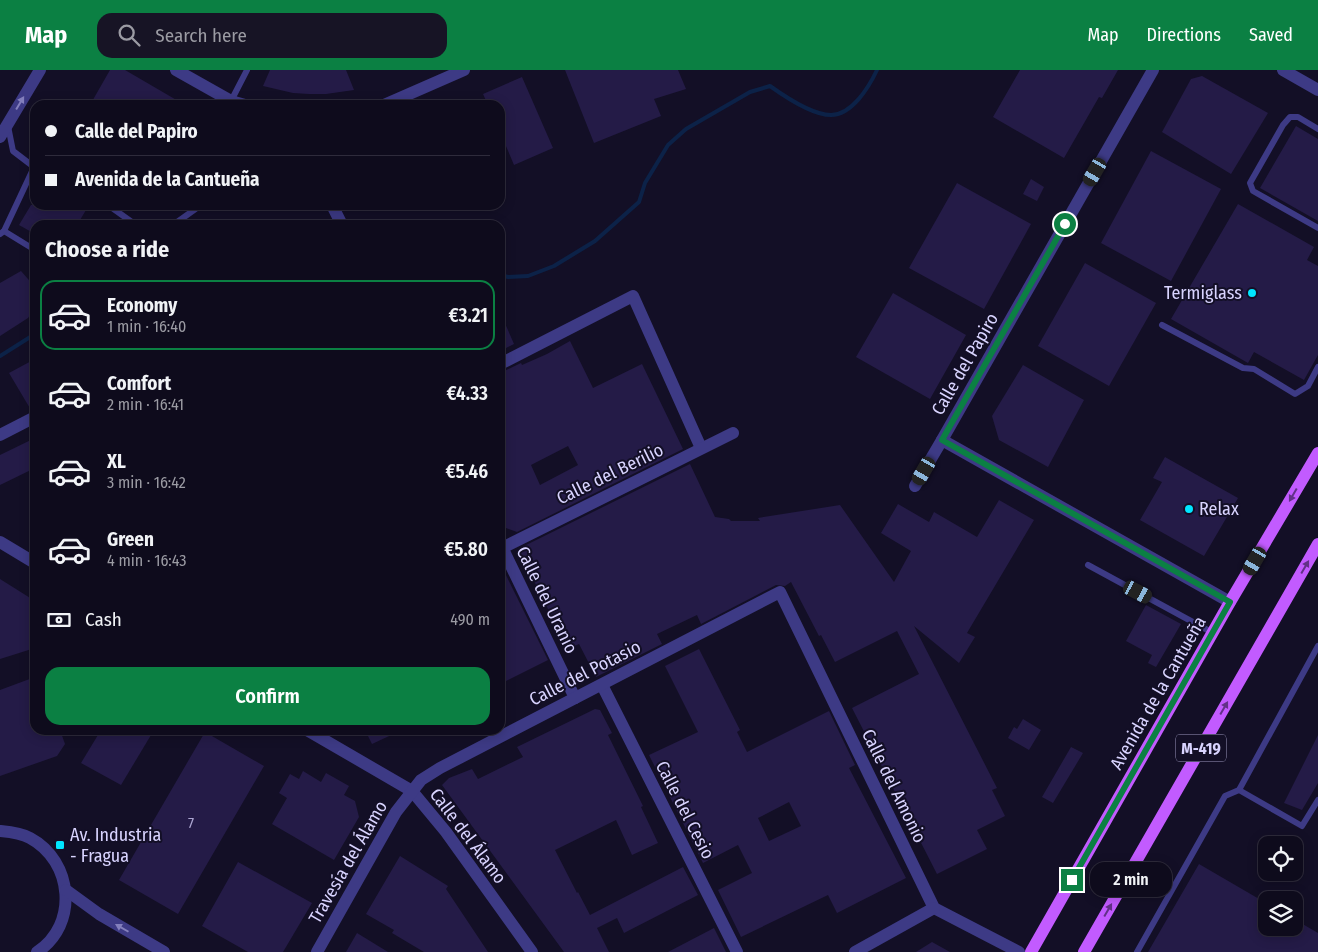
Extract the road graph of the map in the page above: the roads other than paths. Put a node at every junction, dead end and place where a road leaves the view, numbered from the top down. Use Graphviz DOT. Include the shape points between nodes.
graph roads {
  1 [pos="40,70"];
  2 [pos="176,70"];
  3 [pos="246,70"];
  4 [pos="464,70"];
  5 [pos="1153,70"];
  6 [pos="1283,70"];
  7 [pos="1318,90"];
  8 [pos="229,100"];
  9 [pos="235,100"];
  10 [pos="395,100"];
  11 [pos="7,125"];
  12 [pos="1318,129"];
  13 [pos="0,137"];
  14 [pos="30,163"];
  15 [pos="30,177"];
  16 [pos="115,210"];
  17 [pos="194,210"];
  18 [pos="129,220"];
  19 [pos="179,220"];
  20 [pos="1318,228"];
  21 [pos="2,232"];
  22 [pos="30,247"];
  23 [pos="1162,325"];
  24 [pos="505,361"];
  25 [pos="1318,367"];
  26 [pos="30,419"];
  27 [pos="0,434"];
  28 [pos="733,434"];
  29 [pos="942,440"];
  30 [pos="702,448"];
  31 [pos="1318,452"];
  32 [pos="915,486"];
  33 [pos="0,542"];
  34 [pos="505,543"];
  35 [pos="1318,544"];
  36 [pos="505,553"];
  37 [pos="30,561"];
  38 [pos="1088,565"];
  39 [pos="780,592"];
  40 [pos="1230,602"];
  41 [pos="1213,632"];
  42 [pos="1318,646"];
  43 [pos="602,684"];
  44 [pos="575,698"];
  45 [pos="505,734"];
  46 [pos="316,735"];
  47 [pos="504,735"];
  48 [pos="1239,790"];
  49 [pos="412,791"];
  50 [pos="1318,800"];
  51 [pos="0,831"];
  52 [pos="66,890"];
  53 [pos="934,908"];
  54 [pos="37,952"];
  55 [pos="164,952"];
  56 [pos="316,952"];
  57 [pos="532,952"];
  58 [pos="737,952"];
  59 [pos="855,952"];
  60 [pos="1019,952"];
  61 [pos="1031,952"];
  62 [pos="1084,952"];
  63 [pos="1137,952"];
  11 -- 1 [label="street, one-way"];
  2 -- 8 [label="street"];
  3 -- 9 [label="lane"];
  4 -- 10 [label="street"];
  5 -- 29 [label="street, Calle del Papiro"];
  6 -- 7 [label="street"];
  11 -- 13 [label="street"];
  11 -- 14 [label="lane" via="13,151"];
  12 -- 20 [label="lane" via="1298,117 1290,117 1250,183 1253,191"];
  15 -- 21 [label="lane"];
  16 -- 18 [label="lane"];
  17 -- 19 [label="lane"];
  21 -- 22 [label="lane"];
  23 -- 25 [label="lane" via="1243,368 1254,369 1294,394 1308,386"];
  24 -- 30 [label="street" via="633,296"];
  26 -- 27 [label="street"];
  28 -- 30 [label="street, Calle del Berilio"];
  29 -- 32 [label="street"];
  29 -- 40 [label="street, Calle del Papiro"];
  30 -- 34 [label="street, Calle del Berilio"];
  31 -- 40 [label="main road, Avenida de la Cantueña / M-419, one-way"];
  33 -- 37 [label="street"];
  62 -- 35 [label="main road, M-419, one-way"];
  36 -- 44 [label="street, Calle del Uranio"];
  38 -- 41 [label="lane"];
  39 -- 43 [label="street, Calle del Potasio"];
  39 -- 53 [label="street, Calle del Amonio"];
  40 -- 41 [label="main road, Avenida de la Cantueña / M-419"];
  41 -- 61 [label="main road, Avenida de la Cantueña / M-419"];
  42 -- 48 [label="lane"];
  43 -- 44 [label="street, Calle del Potasio"];
  43 -- 58 [label="street, Calle del Cesio"];
  44 -- 45 [label="street, Calle del Potasio"];
  46 -- 49 [label="street, Calle del Álamo"];
  47 -- 49 [label="street, Calle del Potasio" via="440,768 421,780"];
  48 -- 50 [label="lane" via="1302,826"];
  48 -- 63 [label="lane" via="1225,796"];
  49 -- 56 [label="street, Travesía del Álamo" via="396,812"];
  49 -- 57 [label="street, Calle del Álamo" via="446,832"];
  51 -- 52 [label="street" via="30,837 50,853 60,869"];
  52 -- 54 [label="street" via="65,911 58,931"];
  55 -- 52 [label="street, one-way" via="99,914"];
  53 -- 59 [label="street"];
  53 -- 60 [label="street"];
}
